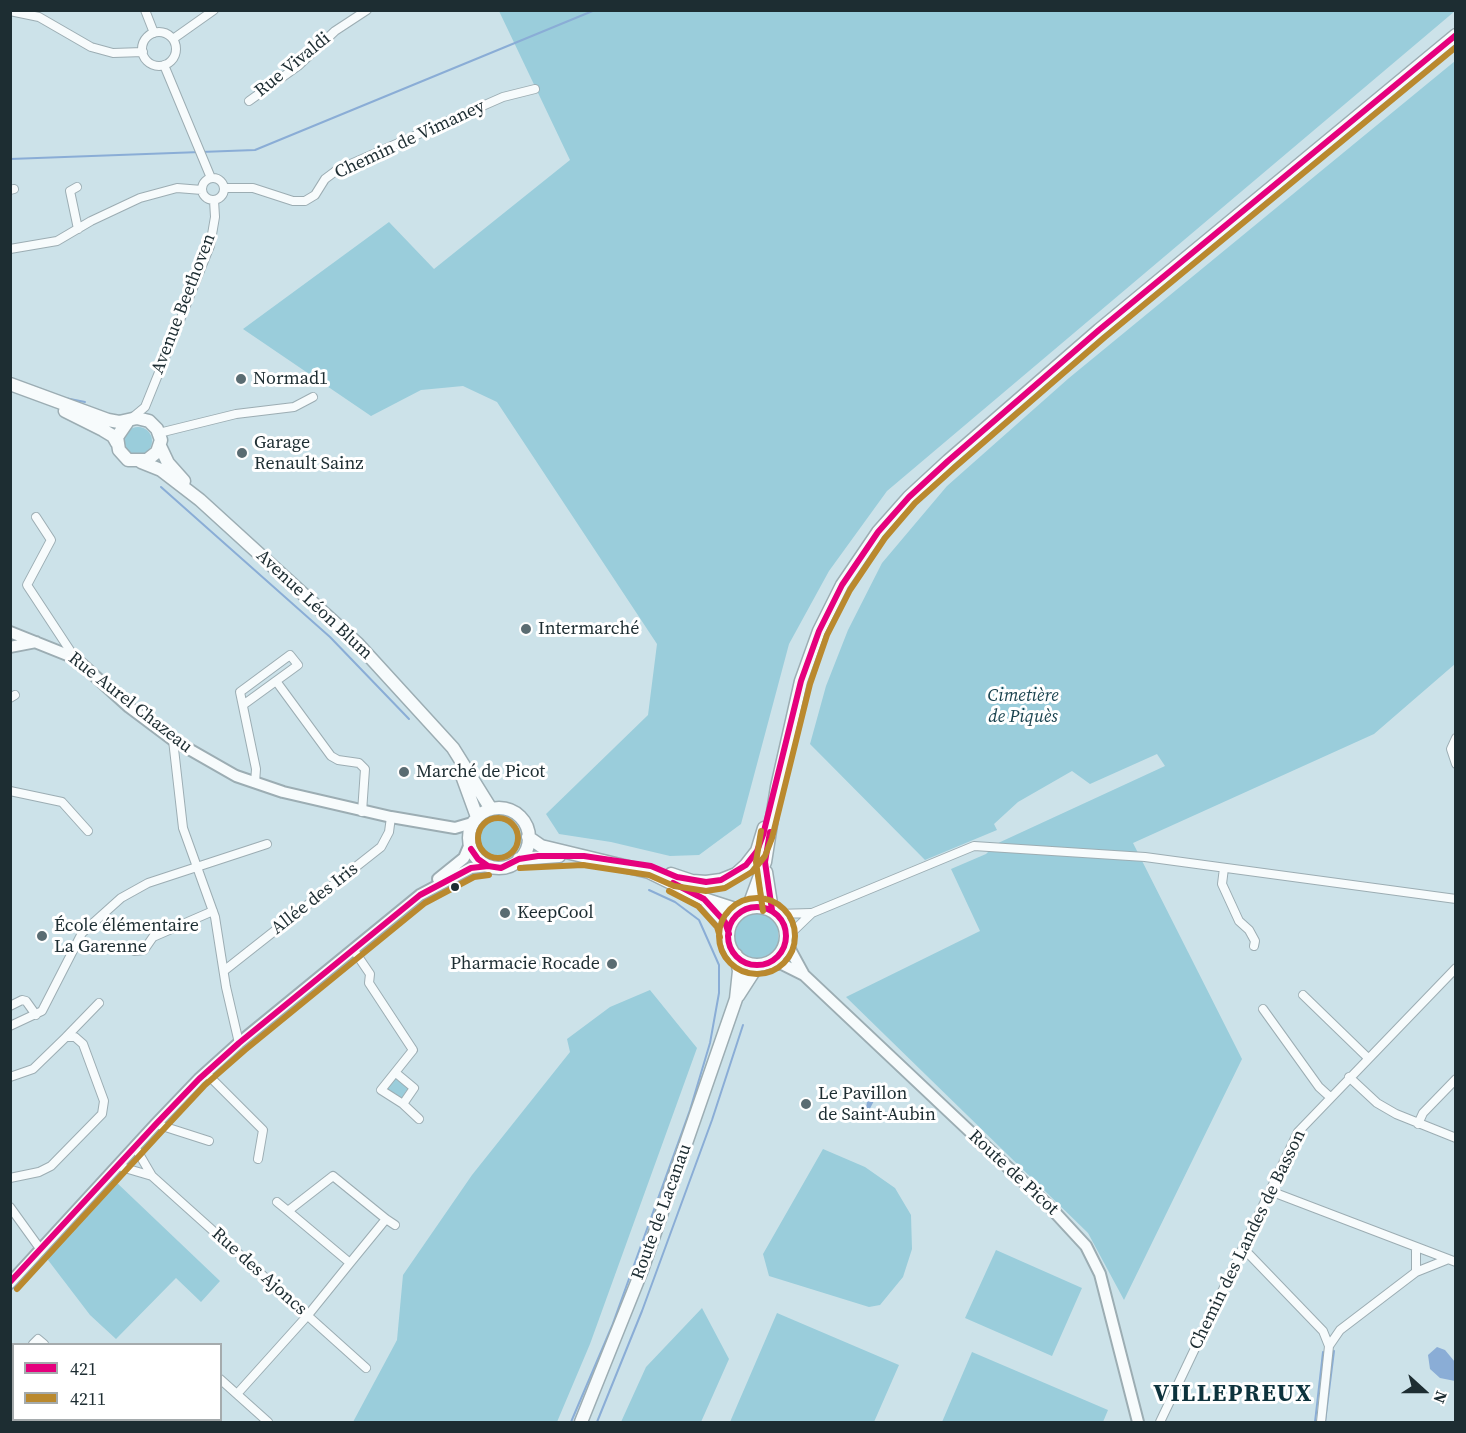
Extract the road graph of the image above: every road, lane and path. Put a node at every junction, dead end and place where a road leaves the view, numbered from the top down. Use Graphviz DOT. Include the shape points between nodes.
graph roads {
  1 [pos="145,10"];
  2 [pos="214,10"];
  3 [pos="367,10"];
  4 [pos="10,11"];
  5 [pos="154,33"];
  6 [pos="1455,35"];
  7 [pos="173,39"];
  8 [pos="142,52"];
  9 [pos="164,65"];
  10 [pos="534,89"];
  11 [pos="249,101"];
  12 [pos="211,178"];
  13 [pos="77,187"];
  14 [pos="224,188"];
  15 [pos="202,190"];
  16 [pos="214,200"];
  17 [pos="78,229"];
  18 [pos="11,246"];
  19 [pos="10,384"];
  20 [pos="10,392"];
  21 [pos="313,397"];
  22 [pos="145,407"];
  23 [pos="130,420"];
  24 [pos="158,435"];
  25 [pos="117,443"];
  26 [pos="141,462"];
  27 [pos="200,500"];
  28 [pos="36,517"];
  29 [pos="10,632"];
  30 [pos="36,642"];
  31 [pos="10,647"];
  32 [pos="75,658"];
  33 [pos="276,681"];
  34 [pos="243,705"];
  35 [pos="423,714"];
  36 [pos="1455,738"];
  37 [pos="173,740"];
  38 [pos="1455,764"];
  39 [pos="255,783"];
  40 [pos="777,787"];
  41 [pos="10,791"];
  42 [pos="491,809"];
  43 [pos="362,812"];
  44 [pos="391,818"];
  45 [pos="475,820"];
  46 [pos="455,828"];
  47 [pos="88,831"];
  48 [pos="528,837"];
  49 [pos="469,842"];
  50 [pos="267,844"];
  51 [pos="584,856"];
  52 [pos="519,859"];
  53 [pos="612,861"];
  54 [pos="765,862"];
  55 [pos="488,866"];
  56 [pos="198,868"];
  57 [pos="1224,868"];
  58 [pos="420,895"];
  59 [pos="704,898"];
  60 [pos="1455,899"];
  61 [pos="746,909"];
  62 [pos="213,911"];
  63 [pos="774,912"];
  64 [pos="812,913"];
  65 [pos="729,934"];
  66 [pos="786,940"];
  67 [pos="1254,946"];
  68 [pos="353,949"];
  69 [pos="134,951"];
  70 [pos="736,955"];
  71 [pos="763,964"];
  72 [pos="1455,968"];
  73 [pos="225,970"];
  74 [pos="804,975"];
  75 [pos="1303,995"];
  76 [pos="736,999"];
  77 [pos="99,1003"];
  78 [pos="10,1006"];
  79 [pos="1263,1009"];
  80 [pos="36,1015"];
  81 [pos="10,1026"];
  82 [pos="66,1037"];
  83 [pos="239,1043"];
  84 [pos="1367,1057"];
  85 [pos="206,1073"];
  86 [pos="396,1073"];
  87 [pos="10,1077"];
  88 [pos="1349,1077"];
  89 [pos="1455,1079"];
  90 [pos="1330,1097"];
  91 [pos="403,1104"];
  92 [pos="418,1119"];
  93 [pos="156,1124"];
  94 [pos="1418,1124"];
  95 [pos="1455,1138"];
  96 [pos="209,1141"];
  97 [pos="135,1147"];
  98 [pos="258,1159"];
  99 [pos="118,1166"];
  100 [pos="152,1176"];
  101 [pos="10,1178"];
  102 [pos="1270,1191"];
  103 [pos="277,1202"];
  104 [pos="10,1207"];
  105 [pos="288,1211"];
  106 [pos="386,1219"];
  107 [pos="395,1225"];
  108 [pos="1243,1248"];
  109 [pos="1416,1249"];
  110 [pos="41,1250"];
  111 [pos="1446,1260"];
  112 [pos="1455,1262"];
  113 [pos="350,1263"];
  114 [pos="1416,1272"];
  115 [pos="10,1283"];
  116 [pos="308,1315"];
  117 [pos="1340,1329"];
  118 [pos="1323,1330"];
  119 [pos="1329,1346"];
  120 [pos="366,1368"];
  121 [pos="222,1381"];
  122 [pos="237,1394"];
  123 [pos="268,1422"];
  124 [pos="581,1422"];
  125 [pos="1138,1422"];
  126 [pos="1160,1422"];
  127 [pos="1321,1422"];
  1 -- 5 [label="street"];
  2 -- 7 [label="street"];
  3 -- 11 [label="street, Rue Vivaldi"];
  4 -- 8 [label="street" via="39,18 91,47"];
  5 -- 7 [label="street" via="164,33"];
  5 -- 8 [label="street" via="147,38"];
  6 -- 40 [label="main road" via="1099,330 909,497 878,532 848,576 819,631 801,681"];
  7 -- 9 [label="street" via="175,53"];
  8 -- 9 [label="street" via="153,64"];
  9 -- 12 [label="street"];
  10 -- 14 [label="street, Chemin de Vimaney" via="503,97 337,170 305,201 253,188"];
  12 -- 14 [label="street" via="221,181"];
  12 -- 15 [label="street"];
  13 -- 17 [label="street" via="70,190"];
  14 -- 16 [label="street" via="223,195"];
  15 -- 16 [label="street"];
  15 -- 17 [label="street" via="177,188 140,198"];
  16 -- 22 [label="street, Avenue Beethoven" via="210,246"];
  17 -- 18 [label="street" via="57,241"];
  19 -- 23 [label="main road" via="108,420"];
  20 -- 25 [label="main road" via="69,412 104,430"];
  21 -- 24 [label="street" via="294,407 236,414"];
  22 -- 23 [label="street, Avenue Beethoven"];
  22 -- 24 [label="street"];
  23 -- 24 [label="main road" via="143,419"];
  23 -- 25 [label="main road" via="119,430"];
  24 -- 26 [label="main road" via="153,457"];
  24 -- 27 [label="main road, Avenue Léon Blum" via="168,463"];
  25 -- 26 [label="main road" via="123,456"];
  26 -- 27 [label="main road, Avenue Léon Blum" via="160,470"];
  27 -- 35 [label="main road, Avenue Léon Blum" via="358,644"];
  28 -- 32 [label="street" via="51,540 27,585"];
  29 -- 30 [label="main road, Rue Aurel Chazeau"];
  30 -- 31 [label="main road"];
  30 -- 32 [label="main road, Rue Aurel Chazeau"];
  32 -- 37 [label="main road, Rue Aurel Chazeau"];
  33 -- 34 [label="street"];
  33 -- 34 [label="street" via="298,665 290,655 240,692"];
  33 -- 43 [label="street" via="331,756 366,769"];
  34 -- 39 [label="street" via="256,769"];
  35 -- 42 [label="main road, Avenue Léon Blum" via="461,759"];
  35 -- 45 [label="main road, Avenue Léon Blum" via="456,762"];
  36 -- 38 [label="street" via="1451,749"];
  37 -- 39 [label="main road, Rue Aurel Chazeau" via="224,771"];
  37 -- 56 [label="street" via="183,828"];
  39 -- 43 [label="main road, Rue Aurel Chazeau"];
  40 -- 53 [label="main road" via="757,851 746,865 721,880 692,882 651,866"];
  40 -- 54 [label="main road"];
  41 -- 47 [label="street" via="62,802"];
  42 -- 45 [label="main road"];
  42 -- 48 [label="main road" via="517,814"];
  43 -- 44 [label="main road, Rue Aurel Chazeau"];
  44 -- 46 [label="main road, Rue Aurel Chazeau"];
  44 -- 73 [label="street, Allée des Iris" via="381,847"];
  45 -- 46 [label="main road, Rue Aurel Chazeau"];
  45 -- 49 [label="main road"];
  46 -- 49 [label="main road"];
  48 -- 51 [label="main road" via="541,846"];
  48 -- 52 [label="main road"];
  49 -- 55 [label="main road" via="478,860"];
  49 -- 58 [label="main road" via="467,853 455,867"];
  50 -- 56 [label="street"];
  51 -- 52 [label="main road"];
  51 -- 53 [label="main road"];
  52 -- 55 [label="main road" via="501,868"];
  53 -- 59 [label="main road" via="649,872"];
  54 -- 61 [label="main road"];
  54 -- 63 [label="main road"];
  55 -- 58 [label="main road" via="471,868"];
  56 -- 62 [label="street"];
  56 -- 80 [label="street" via="148,883 98,916 82,933 42,1011"];
  57 -- 60 [label="street"];
  57 -- 64 [label="street" via="1144,857 974,846"];
  57 -- 67 [label="street" via="1222,884 1239,921 1255,941"];
  58 -- 68 [label="main road"];
  59 -- 61 [label="main road"];
  59 -- 65 [label="main road" via="725,922"];
  61 -- 63 [label="main road" via="757,907"];
  61 -- 65 [label="main road" via="733,920"];
  62 -- 69 [label="street" via="153,937 144,950"];
  62 -- 73 [label="street"];
  63 -- 64 [label="street"];
  63 -- 66 [label="main road" via="784,924"];
  64 -- 66 [label="street"];
  65 -- 70 [label="main road"];
  66 -- 71 [label="main road" via="779,955"];
  66 -- 74 [label="main road, Route de Picot"];
  68 -- 83 [label="main road"];
  68 -- 86 [label="street" via="370,974 369,982 413,1050"];
  70 -- 71 [label="main road" via="750,964"];
  70 -- 76 [label="main road" via="740,971"];
  71 -- 74 [label="main road, Route de Picot" via="782,964"];
  71 -- 76 [label="main road"];
  72 -- 84 [label="street, Chemin des Landes de Basson"];
  73 -- 83 [label="street"];
  74 -- 125 [label="main road, Route de Picot" via="1050,1207 1086,1246 1100,1274"];
  75 -- 84 [label="street"];
  76 -- 124 [label="main road, Route de Lacanau" via="642,1270"];
  77 -- 82 [label="street"];
  78 -- 80 [label="street" via="26,1001"];
  79 -- 90 [label="street"];
  80 -- 81 [label="street"];
  82 -- 87 [label="street" via="33,1069"];
  82 -- 101 [label="street" via="75,1037 83,1044 105,1101 102,1114 51,1166"];
  83 -- 85 [label="main road"];
  84 -- 88 [label="street, Chemin des Landes de Basson"];
  85 -- 93 [label="main road"];
  85 -- 98 [label="street" via="263,1130"];
  86 -- 91 [label="street" via="414,1088"];
  86 -- 91 [label="street" via="381,1090"];
  88 -- 90 [label="street, Chemin des Landes de Basson"];
  88 -- 94 [label="street" via="1377,1102"];
  89 -- 94 [label="street" via="1423,1113"];
  90 -- 102 [label="street, Chemin des Landes de Basson" via="1298,1132"];
  91 -- 92 [label="street"];
  93 -- 96 [label="street"];
  93 -- 97 [label="main road"];
  94 -- 95 [label="street"];
  97 -- 99 [label="main road"];
  97 -- 100 [label="street, Rue des Ajoncs"];
  99 -- 100 [label="street, Rue des Ajoncs"];
  99 -- 110 [label="main road"];
  100 -- 116 [label="street, Rue des Ajoncs"];
  102 -- 108 [label="street, Chemin des Landes de Basson"];
  102 -- 109 [label="street"];
  103 -- 105 [label="street"];
  104 -- 110 [label="street"];
  105 -- 106 [label="street" via="333,1176"];
  105 -- 113 [label="street"];
  106 -- 107 [label="street"];
  106 -- 113 [label="street"];
  108 -- 118 [label="street"];
  108 -- 126 [label="street, Chemin des Landes de Basson"];
  109 -- 111 [label="street"];
  109 -- 114 [label="street"];
  110 -- 115 [label="main road"];
  111 -- 112 [label="street"];
  111 -- 114 [label="street"];
  113 -- 116 [label="street"];
  114 -- 117 [label="street"];
  116 -- 120 [label="street, Rue des Ajoncs"];
  116 -- 122 [label="street"];
  117 -- 118 [label="street"];
  117 -- 119 [label="street"];
  118 -- 119 [label="street"];
  119 -- 127 [label="street"];
  121 -- 122 [label="street"];
  122 -- 123 [label="street"];
}
